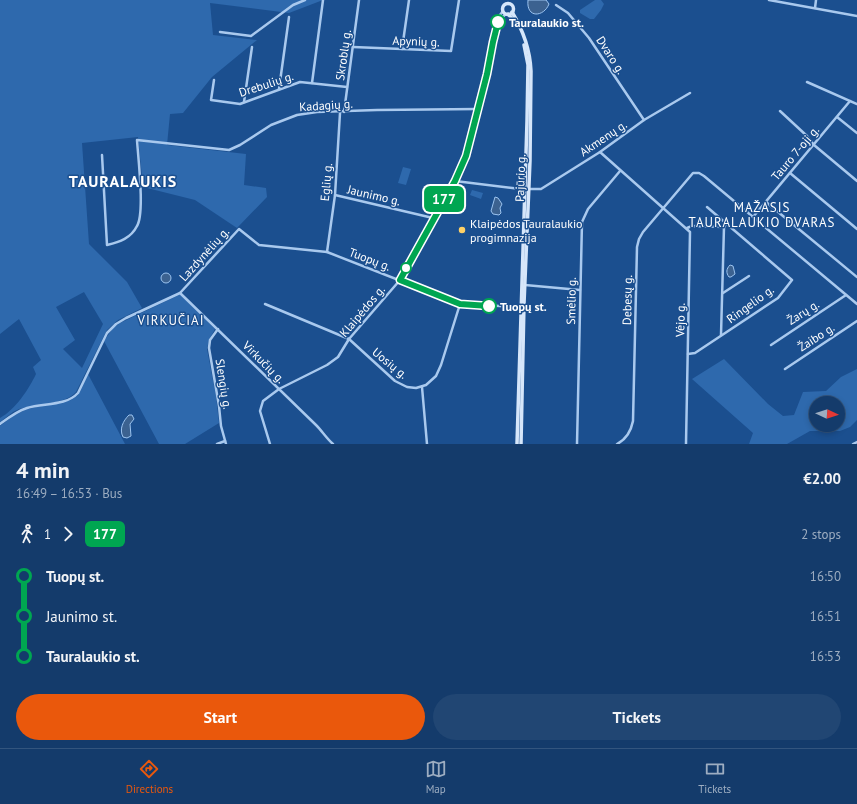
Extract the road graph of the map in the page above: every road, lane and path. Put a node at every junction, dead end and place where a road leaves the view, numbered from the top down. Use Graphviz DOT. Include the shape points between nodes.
graph roads {
  1 [pos="304,0"];
  2 [pos="323,0"];
  3 [pos="359,0"];
  4 [pos="409,0"];
  5 [pos="458,0"];
  6 [pos="769,0"];
  7 [pos="816,0"];
  8 [pos="507,1"];
  9 [pos="556,5"];
  10 [pos="815,8"];
  11 [pos="512,12"];
  12 [pos="505,13"];
  13 [pos="289,16"];
  14 [pos="857,16"];
  15 [pos="220,32"];
  16 [pos="353,47"];
  17 [pos="252,48"];
  18 [pos="402,50"];
  19 [pos="214,80"];
  20 [pos="807,82"];
  21 [pos="312,83"];
  22 [pos="347,87"];
  23 [pos="279,89"];
  24 [pos="690,93"];
  25 [pos="850,101"];
  26 [pos="244,102"];
  27 [pos="857,104"];
  28 [pos="478,109"];
  29 [pos="780,111"];
  30 [pos="340,112"];
  31 [pos="344,112"];
  32 [pos="837,117"];
  33 [pos="644,120"];
  34 [pos="857,133"];
  35 [pos="814,145"];
  36 [pos="600,152"];
  37 [pos="102,155"];
  38 [pos="620,171"];
  39 [pos="790,172"];
  40 [pos="455,181"];
  41 [pos="857,181"];
  42 [pos="527,189"];
  43 [pos="335,195"];
  44 [pos="766,202"];
  45 [pos="706,207"];
  46 [pos="663,208"];
  47 [pos="753,217"];
  48 [pos="433,218"];
  49 [pos="727,223"];
  50 [pos="724,227"];
  51 [pos="688,228"];
  52 [pos="239,229"];
  53 [pos="857,229"];
  54 [pos="327,252"];
  55 [pos="749,276"];
  56 [pos="857,277"];
  57 [pos="400,280"];
  58 [pos="525,285"];
  59 [pos="580,290"];
  60 [pos="180,293"];
  61 [pos="722,294"];
  62 [pos="846,295"];
  63 [pos="265,304"];
  64 [pos="460,304"];
  65 [pos="857,304"];
  66 [pos="520,307"];
  67 [pos="857,321"];
  68 [pos="218,329"];
  69 [pos="720,336"];
  70 [pos="349,339"];
  71 [pos="771,345"];
  72 [pos="688,354"];
  73 [pos="785,369"];
  74 [pos="422,388"];
  75 [pos="278,389"];
  76 [pos="0,424"];
  77 [pos="857,442"];
  78 [pos="225,443"];
  79 [pos="216,444"];
  80 [pos="270,444"];
  81 [pos="333,444"];
  82 [pos="427,444"];
  83 [pos="517,444"];
  84 [pos="522,444"];
  85 [pos="577,444"];
  86 [pos="617,444"];
  87 [pos="686,444"];
  88 [pos="853,444"];
  1 -- 15 [label="street" via="293,5 251,36"];
  2 -- 21 [label="street"];
  3 -- 16 [label="street, Skroblų g."];
  4 -- 18 [label="street"];
  5 -- 18 [label="street, Apynių g." via="451,51"];
  6 -- 10 [label="street"];
  7 -- 10 [label="street"];
  8 -- 11 [label="main road, Pajūrio g." via="513,8"];
  8 -- 12 [label="main road, Pajūrio g." via="503,6"];
  9 -- 33 [label="street, Dvaro g." via="568,13 589,38"];
  10 -- 14 [label="street"];
  11 -- 12 [label="main road"];
  11 -- 42 [label="main road, Pajūrio g." via="518,20 526,42 531,66"];
  12 -- 28 [label="street, Klaipėdos g." via="500,15 498,21"];
  12 -- 42 [label="main road, Pajūrio g." via="517,24 525,46 528,65"];
  13 -- 23 [label="street"];
  16 -- 18 [label="street, Apynių g."];
  16 -- 22 [label="street, Skroblų g."];
  17 -- 26 [label="street"];
  19 -- 26 [label="street, Drebulių g." via="211,100 240,104"];
  20 -- 25 [label="street"];
  21 -- 22 [label="street, Drebulių g."];
  21 -- 23 [label="street, Drebulių g." via="300,82"];
  22 -- 31 [label="street, Skroblų g."];
  23 -- 26 [label="street, Drebulių g."];
  24 -- 33 [label="street, Akmenų g."];
  25 -- 27 [label="street"];
  25 -- 32 [label="street, Tauro 7-oji g."];
  28 -- 31 [label="street, Kadagių g."];
  28 -- 40 [label="street, Klaipėdos g." via="466,156"];
  29 -- 35 [label="street"];
  30 -- 31 [label="street, Kadagių g."];
  30 -- 37 [label="street, Kadagių g." via="297,115 272,125 240,146 229,150 137,140 141,213 138,225 122,242 107,245"];
  30 -- 43 [label="street, Eglių g."];
  32 -- 34 [label="street"];
  32 -- 35 [label="street, Tauro 7-oji g."];
  33 -- 36 [label="street, Akmenų g."];
  35 -- 39 [label="street, Tauro 7-oji g."];
  35 -- 41 [label="street"];
  36 -- 38 [label="street"];
  36 -- 42 [label="street, Akmenų g." via="548,186 537,190"];
  38 -- 46 [label="street"];
  38 -- 59 [label="street, Smėlio g." via="583,217"];
  39 -- 44 [label="street, Tauro 7-oji g."];
  39 -- 53 [label="street"];
  40 -- 42 [label="street, Akmenų g."];
  40 -- 48 [label="street, Klaipėdos g."];
  42 -- 58 [label="main road, Pajūrio g."];
  42 -- 66 [label="main road, Pajūrio g."];
  43 -- 48 [label="street, Jaunimo g."];
  43 -- 54 [label="street, Eglių g."];
  44 -- 47 [label="street, Tauro 7-oji g."];
  44 -- 56 [label="street"];
  45 -- 49 [label="street"];
  46 -- 47 [label="street, Debesų g." via="691,174 697,173"];
  46 -- 51 [label="street"];
  46 -- 86 [label="street, Debesų g." via="643,232 638,243 633,421 625,439"];
  47 -- 62 [label="street"];
  48 -- 57 [label="street, Klaipėdos g."];
  49 -- 50 [label="street"];
  49 -- 69 [label="street, Ringelio g." via="792,280 778,298"];
  50 -- 51 [label="street"];
  50 -- 61 [label="street"];
  51 -- 72 [label="street, Vėjo g."];
  52 -- 54 [label="street, Tuopų g." via="259,244"];
  52 -- 60 [label="street, Lazdynėlių g."];
  54 -- 57 [label="street, Tuopų g."];
  55 -- 61 [label="street"];
  57 -- 64 [label="street, Tuopų g."];
  57 -- 70 [label="street, Klaipėdos g."];
  58 -- 59 [label="street"];
  58 -- 84 [label="main road, Pajūrio g."];
  59 -- 85 [label="street, Smėlio g."];
  60 -- 68 [label="street, Virkučių g."];
  60 -- 76 [label="street, Lazdynėlių g." via="137,312 110,329 75,396 66,401 27,408 14,413"];
  61 -- 69 [label="street"];
  62 -- 65 [label="street"];
  62 -- 71 [label="street, Žarų g."];
  63 -- 70 [label="street, Uosių g."];
  64 -- 66 [label="street, Tuopų g."];
  64 -- 74 [label="street" via="439,370"];
  66 -- 83 [label="main road, Pajūrio g."];
  67 -- 73 [label="street, Žaibo g."];
  68 -- 75 [label="street, Virkučių g."];
  68 -- 78 [label="street, Slengių g." via="210,340 209,348"];
  69 -- 72 [label="street, Ringelio g." via="695,353"];
  70 -- 74 [label="street, Uosių g." via="399,384 410,388"];
  70 -- 75 [label="street, Klaipėdos g." via="335,360"];
  72 -- 87 [label="street, Vėjo g."];
  74 -- 82 [label="street"];
  75 -- 80 [label="street, Klaipėdos g." via="267,397 261,406 262,419"];
  75 -- 81 [label="street, Virkučių g."];
  77 -- 88 [label="street"];
  78 -- 79 [label="street"];
}
